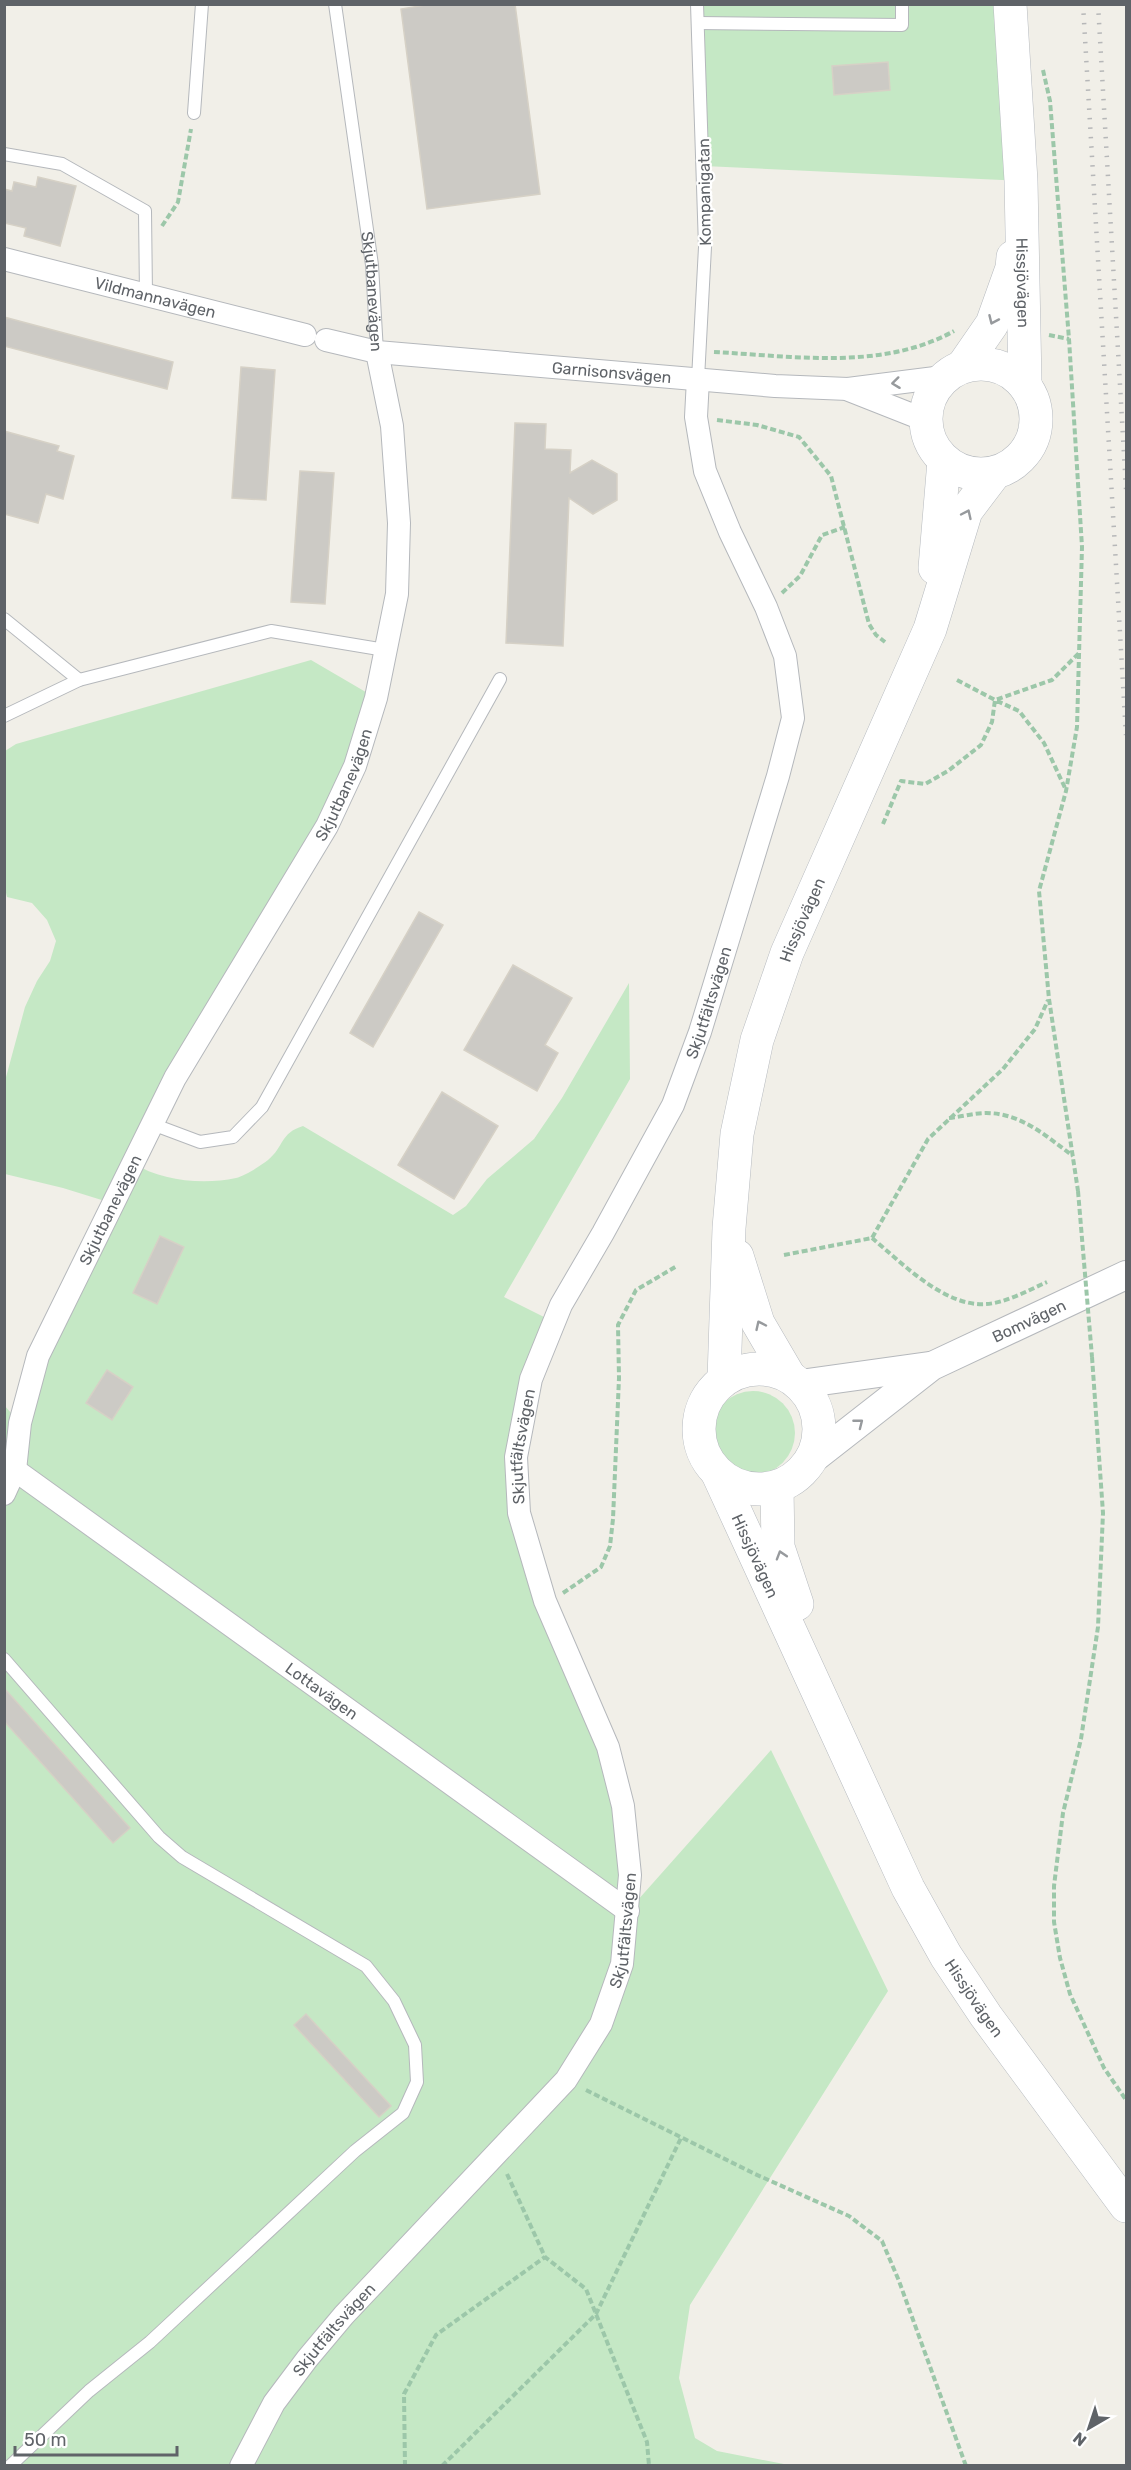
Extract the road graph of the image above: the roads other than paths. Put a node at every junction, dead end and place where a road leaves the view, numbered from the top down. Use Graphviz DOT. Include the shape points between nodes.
graph roads {
  1 [pos="202,4"];
  2 [pos="335,4"];
  3 [pos="697,4"];
  4 [pos="902,4"];
  5 [pos="1010,4"];
  6 [pos="698,23"];
  7 [pos="194,113"];
  8 [pos="4,154"];
  9 [pos="1021,181"];
  10 [pos="4,259"];
  11 [pos="146,295"];
  12 [pos="378,352"];
  13 [pos="953,371"];
  14 [pos="698,379"];
  15 [pos="1025,383"];
  16 [pos="848,389"];
  17 [pos="925,420"];
  18 [pos="944,461"];
  19 [pos="994,474"];
  20 [pos="4,620"];
  21 [pos="930,629"];
  22 [pos="385,650"];
  23 [pos="500,679"];
  24 [pos="79,680"];
  25 [pos="4,716"];
  26 [pos="152,1125"];
  27 [pos="729,1228"];
  28 [pos="1126,1275"];
  29 [pos="932,1366"];
  30 [pos="724,1379"];
  31 [pos="794,1380"];
  32 [pos="813,1459"];
  33 [pos="15,1470"];
  34 [pos="718,1474"];
  35 [pos="777,1488"];
  36 [pos="4,1494"];
  37 [pos="4,1659"];
  38 [pos="852,1770"];
  39 [pos="628,1911"];
  40 [pos="1126,2206"];
  41 [pos="10,2466"];
  42 [pos="241,2466"];
  1 -- 7 [label="lane"];
  2 -- 12 [label="lane, Skjutbanevägen" via="372,265"];
  3 -- 6 [label="lane, Kompanigatan"];
  4 -- 6 [label="lane" via="902,26"];
  5 -- 9 [label="main road, Hissjövägen"];
  6 -- 14 [label="lane, Kompanigatan" via="705,247"];
  8 -- 11 [label="lane" via="62,164 145,211"];
  9 -- 13 [label="main road, Hissjövägen, one-way" via="1012,268 992,324"];
  9 -- 15 [label="main road, Hissjövägen"];
  10 -- 11 [label="street, Vildmannavägen"];
  11 -- 12 [label="street, Vildmannavägen"];
  12 -- 14 [label="street, Garnisonsvägen"];
  12 -- 22 [label="street, Skjutbanevägen" via="392,426 399,523 398,594"];
  13 -- 15 [label="main road" via="990,365"];
  13 -- 16 [label="street, Garnisonsvägen, one-way"];
  13 -- 17 [label="main road" via="927,403"];
  14 -- 16 [label="street, Garnisonsvägen"];
  14 -- 39 [label="street, Skjutfältsvägen" via="696,417 705,471 785,656 793,718 700,1032 673,1105 561,1305 531,1379 516,1457 519,1513 545,1601 608,1747 623,1806 630,1875"];
  15 -- 19 [label="main road" via="1033,395 1038,421 1026,454"];
  16 -- 17 [label="street, Garnisonsvägen"];
  17 -- 18 [label="main road" via="932,445"];
  18 -- 19 [label="main road" via="967,473"];
  18 -- 21 [label="main road, Hissjövägen"];
  21 -- 19 [label="main road, Hissjövägen, one-way" via="966,511"];
  20 -- 24 [label="lane"];
  21 -- 27 [label="main road, Hissjövägen" via="787,953 757,1040 737,1134"];
  22 -- 24 [label="lane" via="271,631"];
  22 -- 26 [label="street, Skjutbanevägen" via="376,698 355,766 327,826 175,1078"];
  23 -- 26 [label="lane" via="262,1107 233,1137 222,1139 200,1142"];
  24 -- 25 [label="lane"];
  26 -- 33 [label="street, Skjutbanevägen" via="38,1356 20,1423"];
  27 -- 30 [label="main road, Hissjövägen"];
  31 -- 27 [label="main road, Hissjövägen, one-way" via="758,1323"];
  28 -- 29 [label="street, Bomvägen"];
  29 -- 31 [label="street, Bomvägen"];
  32 -- 29 [label="street, Bomvägen, one-way"];
  30 -- 31 [label="main road" via="743,1370 772,1370"];
  30 -- 34 [label="main road" via="711,1392 698,1428 703,1454"];
  31 -- 32 [label="main road" via="811,1397 819,1414 819,1440"];
  32 -- 35 [label="main road" via="798,1477"];
  33 -- 36 [label="street, Skjutbanevägen"];
  33 -- 39 [label="street, Lottavägen"];
  34 -- 35 [label="main road" via="740,1487"];
  34 -- 38 [label="main road, Hissjövägen"];
  38 -- 35 [label="main road, Hissjövägen, one-way" via="778,1547"];
  37 -- 41 [label="lane" via="159,1837 182,1857 366,1966 394,2001 415,2045 417,2082 403,2113 355,2151"];
  38 -- 40 [label="main road, Hissjövägen" via="908,1888 946,1956"];
  39 -- 42 [label="street, Skjutfältsvägen" via="621,1964 601,2024 566,2080 344,2315 274,2403"];
}
